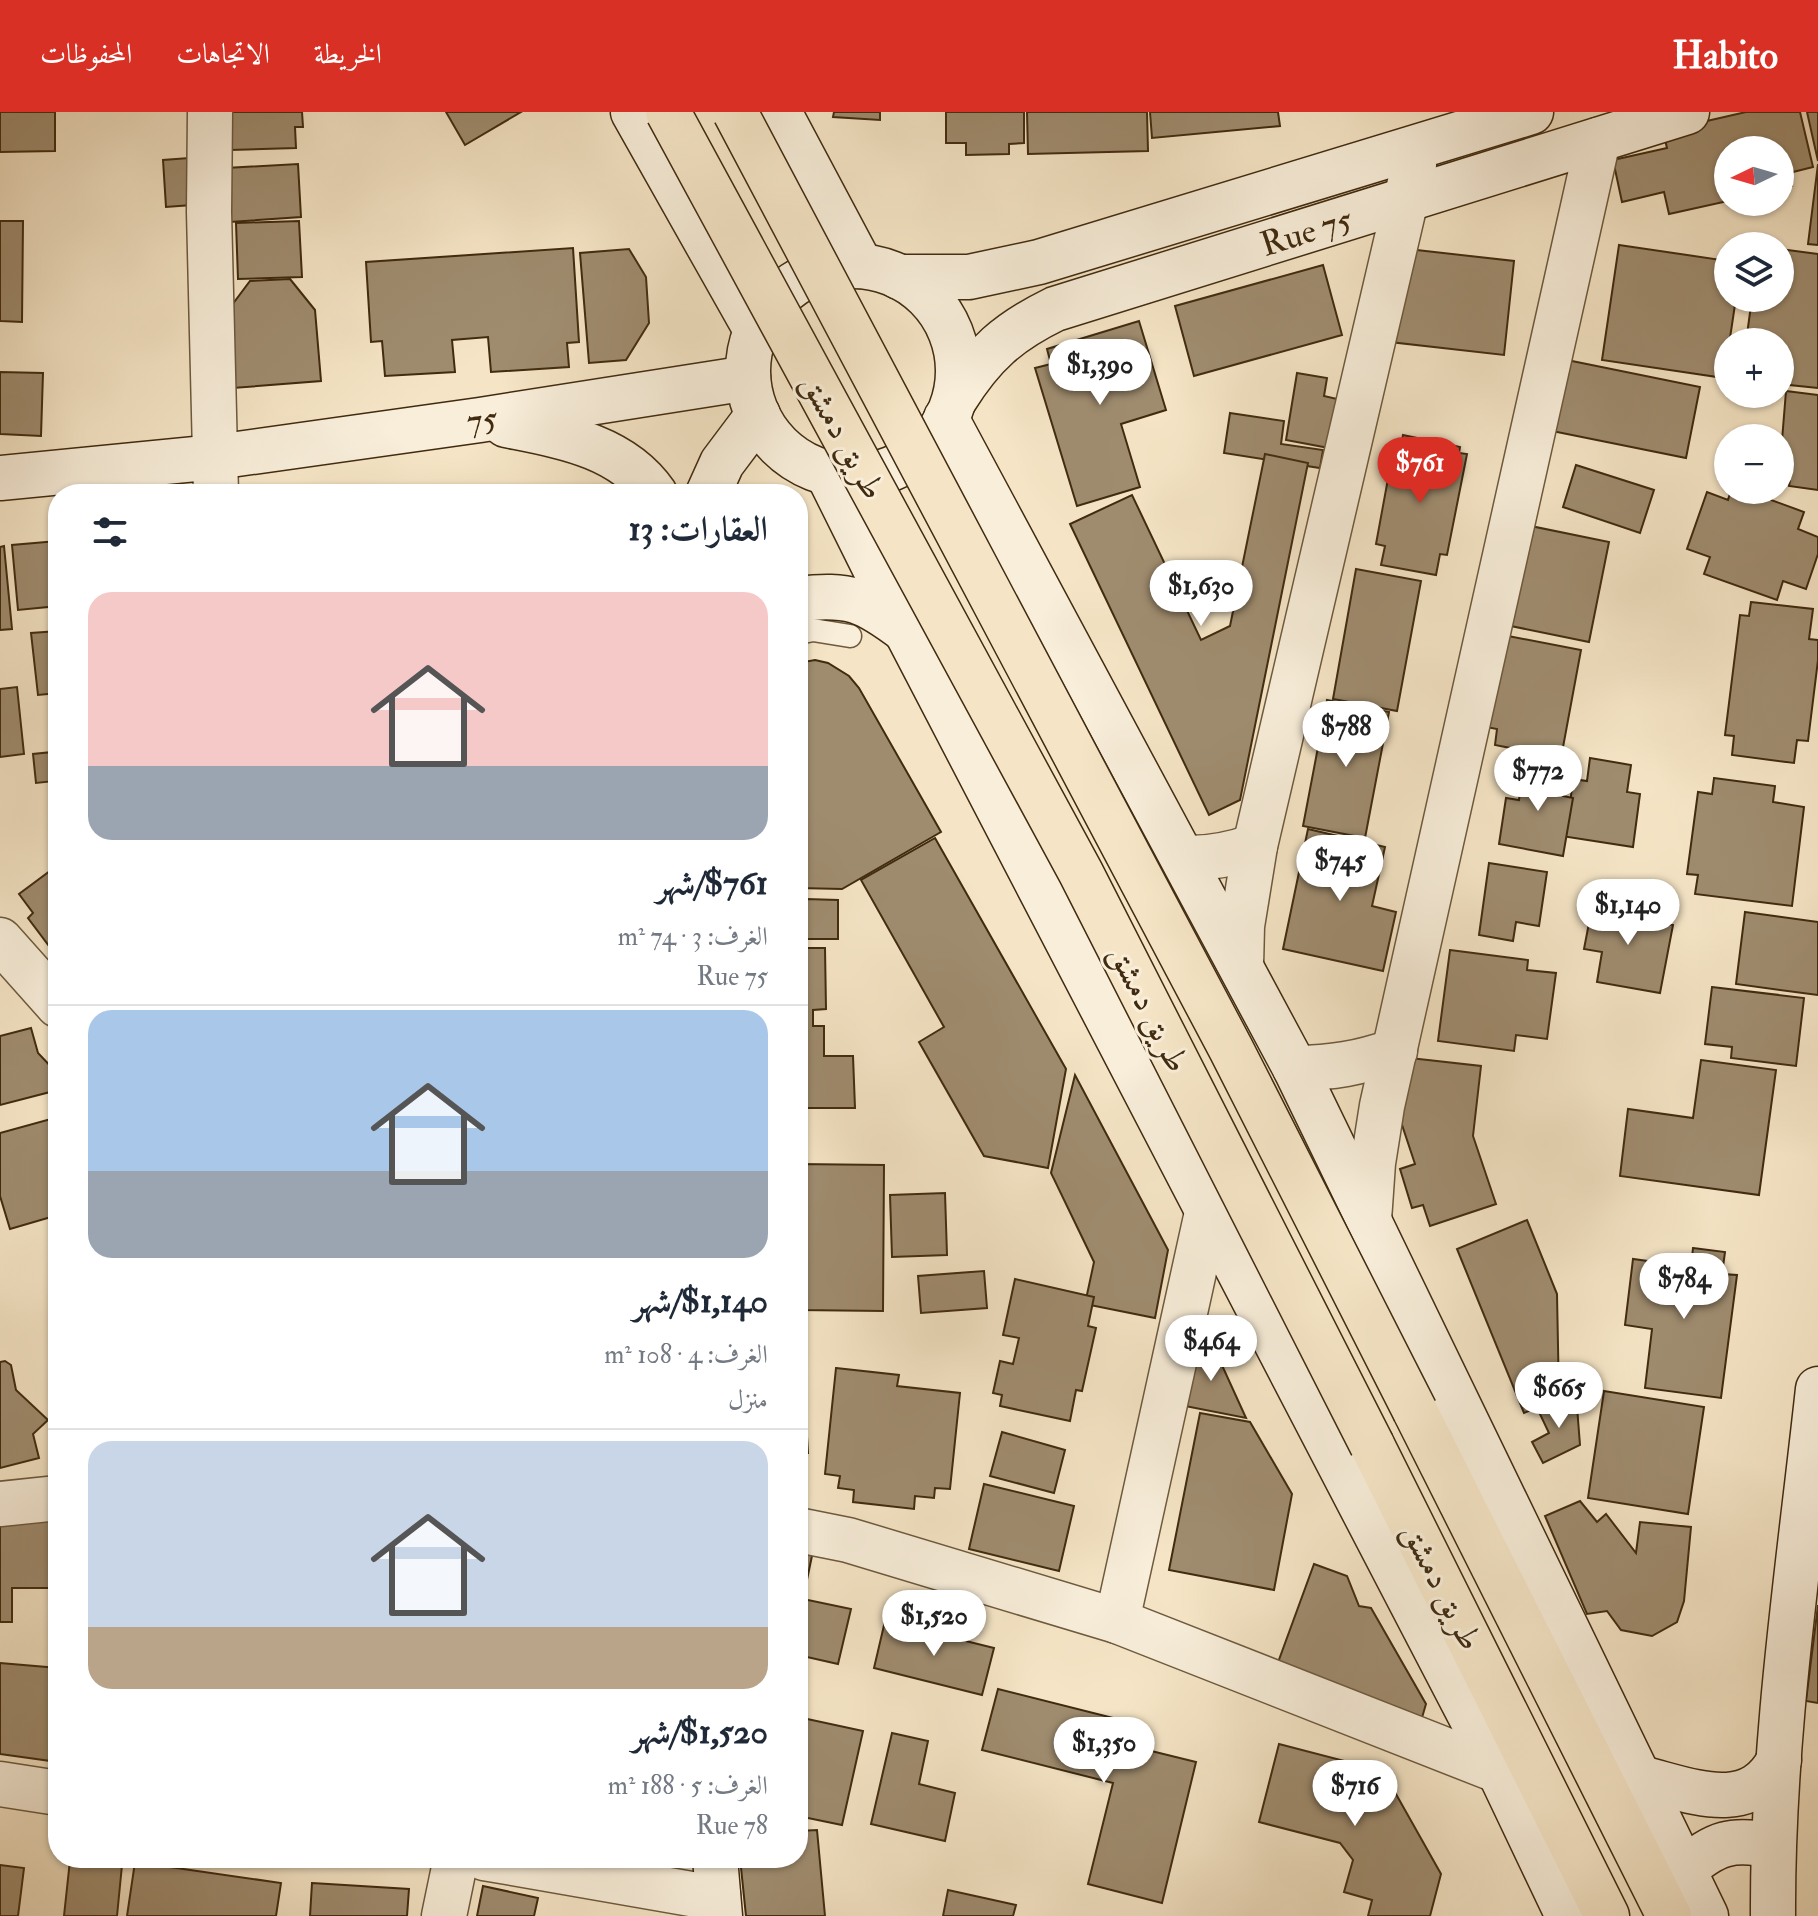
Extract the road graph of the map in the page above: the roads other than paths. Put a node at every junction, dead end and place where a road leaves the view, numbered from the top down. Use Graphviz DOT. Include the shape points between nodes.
graph roads {
  1 [pos="210,112"];
  2 [pos="633,112"];
  3 [pos="668,112"];
  4 [pos="735,112"];
  5 [pos="779,112"];
  6 [pos="1531,112"];
  7 [pos="1687,112"];
  8 [pos="1486,119"];
  9 [pos="1598,140"];
  10 [pos="1417,147"];
  11 [pos="1503,169"];
  12 [pos="1408,199"];
  13 [pos="1039,262"];
  14 [pos="880,272"];
  15 [pos="1055,309"];
  16 [pos="756,330"];
  17 [pos="753,396"];
  18 [pos="951,409"];
  19 [pos="480,420"];
  20 [pos="216,475"];
  21 [pos="0,478"];
  22 [pos="811,478"];
  23 [pos="645,484"];
  24 [pos="713,484"];
  25 [pos="808,598"];
  26 [pos="808,631"];
  27 [pos="906,631"];
  28 [pos="850,636"];
  29 [pos="1255,846"];
  30 [pos="1183,858"];
  31 [pos="0,940"];
  32 [pos="1241,966"];
  33 [pos="48,994"];
  34 [pos="1395,1051"];
  35 [pos="1295,1068"];
  36 [pos="1208,1208"];
  37 [pos="1369,1220"];
  38 [pos="1818,1389"];
  39 [pos="1813,1489"];
  40 [pos="48,1499"];
  41 [pos="0,1504"];
  42 [pos="808,1532"];
  43 [pos="1117,1621"];
  44 [pos="1779,1760"];
  45 [pos="1499,1771"];
  46 [pos="1640,1778"];
  47 [pos="0,1784"];
  48 [pos="48,1791"];
  49 [pos="1772,1846"];
  50 [pos="454,1868"];
  51 [pos="553,1868"];
  52 [pos="1684,1870"];
  53 [pos="704,1890"];
  54 [pos="444,1916"];
  55 [pos="1568,1916"];
  56 [pos="1607,1916"];
  57 [pos="1669,1916"];
  58 [pos="1706,1916"];
  59 [pos="1773,1916"];
  1 -- 20 [label="street"];
  2 -- 16 [label="street"];
  3 -- 56 [label="highway, طريق دمشق, bridge" via="1081,873"];
  4 -- 57 [label="highway, طريق دمشق, bridge" via="1231,1049"];
  5 -- 14 [label="street"];
  6 -- 8 [label="street, Rue 75"];
  7 -- 9 [label="street, Rue 75"];
  8 -- 10 [label="street, Rue 75"];
  8 -- 11 [label="street"];
  9 -- 11 [label="street, Rue 75"];
  9 -- 34 [label="street"];
  10 -- 12 [label="street"];
  10 -- 13 [label="street, Rue 75"];
  11 -- 12 [label="street, Rue 75"];
  12 -- 15 [label="street, Rue 75"];
  12 -- 29 [label="street"];
  13 -- 14 [label="street, Rue 75" via="969,277"];
  13 -- 15 [label="street" via="1034,280 1040,299"];
  14 -- 16 [label="street" via="828,269 798,282 766,311"];
  14 -- 18 [label="street" via="931,302 943,318 956,358"];
  15 -- 18 [label="street, Rue 75" via="997,344 973,370"];
  16 -- 17 [label="street" via="751,345"];
  17 -- 19 [label="street, 75"];
  17 -- 22 [label="street" via="767,432"];
  17 -- 24 [label="street"];
  18 -- 22 [label="street" via="922,450 887,471"];
  18 -- 30 [label="street"];
  19 -- 20 [label="street, 75"];
  19 -- 23 [label="street" via="580,441 620,460"];
  20 -- 21 [label="street, 75"];
  22 -- 27 [label="street"];
  25 -- 27 [label="street" via="832,595 872,606"];
  26 -- 28 [label="lane"];
  27 -- 36 [label="street"];
  29 -- 30 [label="street" via="1231,855"];
  29 -- 32 [label="street"];
  30 -- 32 [label="street"];
  31 -- 33 [label="street"];
  32 -- 35 [label="street"];
  34 -- 35 [label="street" via="1329,1068"];
  34 -- 37 [label="street" via="1373,1163"];
  35 -- 37 [label="street"];
  36 -- 43 [label="street"];
  36 -- 45 [label="street"];
  37 -- 46 [label="street"];
  38 -- 39 [label="street"];
  39 -- 44 [label="street"];
  40 -- 41 [label="street"];
  42 -- 43 [label="street"];
  43 -- 45 [label="street"];
  44 -- 46 [label="street" via="1765,1781 1728,1795 1701,1794"];
  44 -- 49 [label="street"];
  45 -- 55 [label="street"];
  46 -- 52 [label="street"];
  47 -- 48 [label="street"];
  49 -- 52 [label="street" via="1748,1840 1724,1843"];
  49 -- 59 [label="street"];
  50 -- 54 [label="street"];
  51 -- 53 [label="street"];
  52 -- 58 [label="street"];
}
